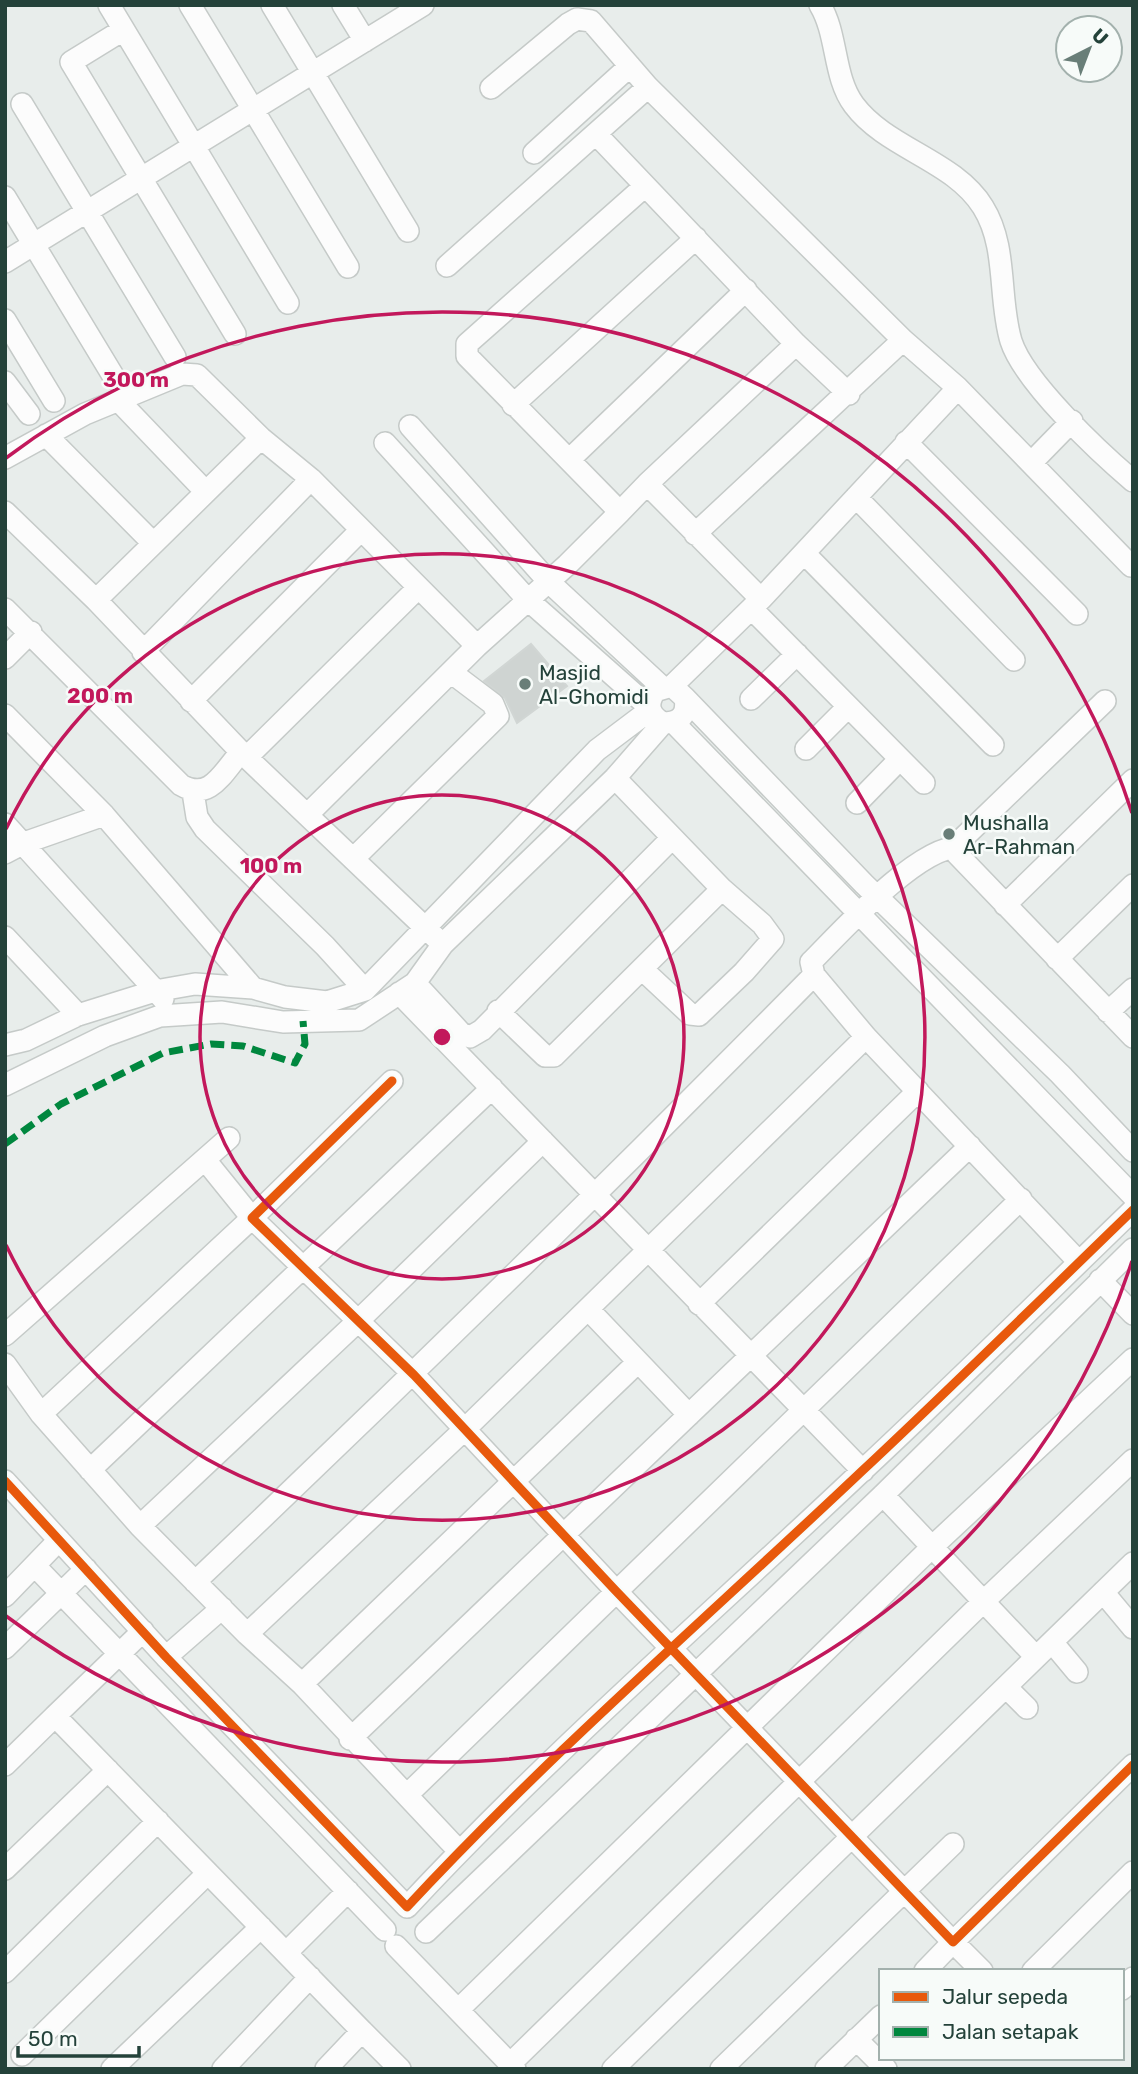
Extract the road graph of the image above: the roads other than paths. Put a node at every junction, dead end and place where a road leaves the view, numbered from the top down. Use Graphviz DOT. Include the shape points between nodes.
graph roads {
  1 [pos="108,5"];
  2 [pos="190,5"];
  3 [pos="272,5"];
  4 [pos="343,5"];
  5 [pos="820,5"];
  6 [pos="420,6"];
  7 [pos="124,30"];
  8 [pos="365,41"];
  9 [pos="630,66"];
  10 [pos="313,73"];
  11 [pos="648,87"];
  12 [pos="491,88"];
  13 [pos="22,104"];
  14 [pos="253,110"];
  15 [pos="596,134"];
  16 [pos="194,146"];
  17 [pos="534,153"];
  18 [pos="141,178"];
  19 [pos="643,187"];
  20 [pos="5,197"];
  21 [pos="87,212"];
  22 [pos="408,231"];
  23 [pos="696,238"];
  24 [pos="34,244"];
  25 [pos="5,262"];
  26 [pos="447,266"];
  27 [pos="348,267"];
  28 [pos="746,290"];
  29 [pos="288,303"];
  30 [pos="5,320"];
  31 [pos="235,334"];
  32 [pos="903,340"];
  33 [pos="796,344"];
  34 [pos="175,357"];
  35 [pos="5,382"];
  36 [pos="958,388"];
  37 [pos="116,390"];
  38 [pos="849,394"];
  39 [pos="54,401"];
  40 [pos="513,405"];
  41 [pos="29,414"];
  42 [pos="1072,421"];
  43 [pos="410,426"];
  44 [pos="46,435"];
  45 [pos="261,438"];
  46 [pos="906,442"];
  47 [pos="385,443"];
  48 [pos="5,458"];
  49 [pos="569,460"];
  50 [pos="1032,462"];
  51 [pos="312,479"];
  52 [pos="1133,481"];
  53 [pos="647,484"];
  54 [pos="206,492"];
  55 [pos="856,497"];
  56 [pos="5,512"];
  57 [pos="620,512"];
  58 [pos="361,530"];
  59 [pos="695,534"];
  60 [pos="153,543"];
  61 [pos="804,553"];
  62 [pos="1131,566"];
  63 [pos="550,582"];
  64 [pos="418,588"];
  65 [pos="96,600"];
  66 [pos="528,600"];
  67 [pos="757,604"];
  68 [pos="5,609"];
  69 [pos="1077,614"];
  70 [pos="590,620"];
  71 [pos="31,632"];
  72 [pos="572,639"];
  73 [pos="477,646"];
  74 [pos="143,652"];
  75 [pos="797,654"];
  76 [pos="5,658"];
  77 [pos="1014,660"];
  78 [pos="452,673"];
  79 [pos="673,690"];
  80 [pos="751,699"];
  81 [pos="191,701"];
  82 [pos="1105,701"];
  83 [pos="848,707"];
  84 [pos="5,715"];
  85 [pos="659,716"];
  86 [pos="993,745"];
  87 [pos="806,749"];
  88 [pos="244,755"];
  89 [pos="900,759"];
  90 [pos="615,778"];
  91 [pos="1133,780"];
  92 [pos="924,783"];
  93 [pos="192,792"];
  94 [pos="857,803"];
  95 [pos="104,814"];
  96 [pos="307,815"];
  97 [pos="5,824"];
  98 [pos="672,838"];
  99 [pos="24,842"];
  100 [pos="959,847"];
  101 [pos="5,853"];
  102 [pos="353,859"];
  103 [pos="1133,885"];
  104 [pos="722,889"];
  105 [pos="870,889"];
  106 [pos="1005,905"];
  107 [pos="852,908"];
  108 [pos="427,929"];
  109 [pos="5,937"];
  110 [pos="443,944"];
  111 [pos="1057,959"];
  112 [pos="643,970"];
  113 [pos="814,975"];
  114 [pos="253,988"];
  115 [pos="407,988"];
  116 [pos="1133,989"];
  117 [pos="155,990"];
  118 [pos="365,990"];
  119 [pos="498,1012"];
  120 [pos="1108,1012"];
  121 [pos="174,1014"];
  122 [pos="78,1015"];
  123 [pos="866,1037"];
  124 [pos="1133,1037"];
  125 [pos="5,1045"];
  126 [pos="1060,1074"];
  127 [pos="392,1081"];
  128 [pos="5,1085"];
  129 [pos="492,1088"];
  130 [pos="918,1091"];
  131 [pos="1037,1096"];
  132 [pos="229,1138"];
  133 [pos="542,1141"];
  134 [pos="970,1146"];
  135 [pos="1133,1151"];
  136 [pos="206,1161"];
  137 [pos="1133,1196"];
  138 [pos="595,1197"];
  139 [pos="1021,1199"];
  140 [pos="1133,1210"];
  141 [pos="252,1218"];
  142 [pos="1133,1249"];
  143 [pos="647,1250"];
  144 [pos="1079,1262"];
  145 [pos="303,1269"];
  146 [pos="1100,1280"];
  147 [pos="1059,1281"];
  148 [pos="1079,1301"];
  149 [pos="699,1304"];
  150 [pos="587,1309"];
  151 [pos="1133,1314"];
  152 [pos="358,1321"];
  153 [pos="5,1335"];
  154 [pos="751,1357"];
  155 [pos="1133,1359"];
  156 [pos="638,1362"];
  157 [pos="5,1364"];
  158 [pos="414,1375"];
  159 [pos="802,1410"];
  160 [pos="41,1414"];
  161 [pos="690,1415"];
  162 [pos="464,1430"];
  163 [pos="1133,1460"];
  164 [pos="90,1470"];
  165 [pos="863,1471"];
  166 [pos="5,1480"];
  167 [pos="512,1481"];
  168 [pos="883,1495"];
  169 [pos="140,1526"];
  170 [pos="565,1534"];
  171 [pos="59,1539"];
  172 [pos="932,1548"];
  173 [pos="1133,1563"];
  174 [pos="35,1566"];
  175 [pos="86,1569"];
  176 [pos="195,1582"];
  177 [pos="615,1590"];
  178 [pos="1102,1592"];
  179 [pos="61,1594"];
  180 [pos="5,1596"];
  181 [pos="984,1601"];
  182 [pos="222,1608"];
  183 [pos="1133,1628"];
  184 [pos="143,1631"];
  185 [pos="247,1634"];
  186 [pos="1052,1642"];
  187 [pos="672,1647"];
  188 [pos="5,1648"];
  189 [pos="118,1653"];
  190 [pos="166,1657"];
  191 [pos="1037,1657"];
  192 [pos="696,1671"];
  193 [pos="1077,1672"];
  194 [pos="302,1684"];
  195 [pos="1006,1687"];
  196 [pos="1027,1708"];
  197 [pos="55,1716"];
  198 [pos="748,1730"];
  199 [pos="350,1739"];
  200 [pos="5,1765"];
  201 [pos="1133,1765"];
  202 [pos="108,1770"];
  203 [pos="800,1783"];
  204 [pos="408,1794"];
  205 [pos="301,1799"];
  206 [pos="280,1820"];
  207 [pos="158,1821"];
  208 [pos="853,1837"];
  209 [pos="953,1844"];
  210 [pos="459,1851"];
  211 [pos="5,1869"];
  212 [pos="1133,1872"];
  213 [pos="208,1873"];
  214 [pos="348,1891"];
  215 [pos="905,1891"];
  216 [pos="407,1907"];
  217 [pos="261,1927"];
  218 [pos="426,1932"];
  219 [pos="391,1938"];
  220 [pos="953,1942"];
  221 [pos="286,1953"];
  222 [pos="927,1969"];
  223 [pos="980,1969"];
  224 [pos="1035,1969"];
  225 [pos="5,1972"];
  226 [pos="310,1978"];
  227 [pos="458,2010"];
  228 [pos="879,2017"];
  229 [pos="362,2031"];
  230 [pos="856,2039"];
  231 [pos="22,2055"];
  232 [pos="513,2066"];
  233 [pos="112,2069"];
  234 [pos="223,2069"];
  235 [pos="326,2069"];
  236 [pos="400,2069"];
  237 [pos="613,2069"];
  238 [pos="721,2069"];
  239 [pos="826,2069"];
  240 [pos="886,2069"];
  1 -- 7 [label="street"];
  2 -- 14 [label="street"];
  3 -- 10 [label="street"];
  4 -- 8 [label="street"];
  5 -- 42 [label="street" via="829,20 854,104 875,124 958,180 982,205 993,226 1012,342 1041,387"];
  6 -- 8 [label="street"];
  7 -- 16 [label="street"];
  7 -- 18 [label="street" via="71,62"];
  8 -- 10 [label="street"];
  9 -- 11 [label="street"];
  9 -- 12 [label="street" via="591,22 577,19"];
  9 -- 17 [label="street"];
  10 -- 14 [label="street"];
  10 -- 22 [label="street"];
  11 -- 15 [label="street"];
  11 -- 32 [label="street"];
  13 -- 21 [label="street"];
  14 -- 16 [label="street"];
  14 -- 27 [label="street"];
  15 -- 19 [label="street"];
  15 -- 26 [label="street"];
  16 -- 18 [label="street"];
  16 -- 29 [label="street"];
  18 -- 21 [label="street"];
  18 -- 31 [label="street"];
  19 -- 23 [label="street"];
  19 -- 40 [label="street" via="467,344 467,356"];
  20 -- 24 [label="street"];
  21 -- 24 [label="street"];
  21 -- 34 [label="street"];
  23 -- 28 [label="street"];
  23 -- 40 [label="street"];
  24 -- 25 [label="street"];
  24 -- 37 [label="street"];
  28 -- 33 [label="street"];
  28 -- 49 [label="street"];
  30 -- 39 [label="street"];
  32 -- 36 [label="street"];
  32 -- 38 [label="street"];
  33 -- 38 [label="street"];
  33 -- 53 [label="street"];
  35 -- 41 [label="street"];
  36 -- 46 [label="street"];
  36 -- 50 [label="street"];
  37 -- 44 [label="street"];
  37 -- 45 [label="street" via="197,374"];
  37 -- 54 [label="street"];
  38 -- 59 [label="street"];
  40 -- 49 [label="street"];
  42 -- 50 [label="street"];
  42 -- 52 [label="street"];
  43 -- 63 [label="street"];
  44 -- 48 [label="street"];
  44 -- 60 [label="street"];
  45 -- 51 [label="street"];
  45 -- 54 [label="street"];
  46 -- 55 [label="street"];
  46 -- 69 [label="street"];
  47 -- 66 [label="street"];
  49 -- 57 [label="street"];
  50 -- 62 [label="street"];
  51 -- 58 [label="street"];
  51 -- 74 [label="street"];
  53 -- 57 [label="street"];
  53 -- 59 [label="street"];
  54 -- 60 [label="street"];
  55 -- 61 [label="street"];
  55 -- 77 [label="street"];
  56 -- 65 [label="street"];
  57 -- 63 [label="street"];
  58 -- 64 [label="street"];
  58 -- 81 [label="street"];
  59 -- 67 [label="street"];
  60 -- 65 [label="street"];
  61 -- 67 [label="street"];
  61 -- 86 [label="street"];
  63 -- 66 [label="street"];
  63 -- 70 [label="street"];
  64 -- 73 [label="street"];
  64 -- 88 [label="street"];
  65 -- 74 [label="street"];
  66 -- 72 [label="street"];
  66 -- 73 [label="street"];
  67 -- 75 [label="street"];
  67 -- 79 [label="street"];
  68 -- 71 [label="street"];
  70 -- 72 [label="street"];
  70 -- 79 [label="street"];
  71 -- 76 [label="street"];
  71 -- 93 [label="street"];
  72 -- 85 [label="street"];
  73 -- 78 [label="street"];
  74 -- 81 [label="street"];
  75 -- 80 [label="street"];
  75 -- 83 [label="street"];
  78 -- 96 [label="street"];
  78 -- 102 [label="street" via="493,704 498,716"];
  79 -- 85 [label="street" via="655,691"];
  79 -- 85 [label="street" via="687,708 682,718"];
  79 -- 105 [label="street"];
  81 -- 88 [label="street"];
  82 -- 100 [label="street" via="963,838"];
  83 -- 87 [label="street"];
  83 -- 89 [label="street"];
  84 -- 95 [label="street"];
  85 -- 90 [label="street"];
  85 -- 107 [label="street"];
  85 -- 108 [label="street" via="597,750"];
  88 -- 93 [label="street" via="207,790"];
  88 -- 96 [label="street"];
  89 -- 92 [label="street"];
  89 -- 94 [label="street"];
  90 -- 98 [label="street"];
  90 -- 110 [label="street"];
  91 -- 106 [label="street"];
  93 -- 118 [label="street" via="197,817 205,829"];
  95 -- 99 [label="street"];
  95 -- 114 [label="street"];
  96 -- 102 [label="street"];
  97 -- 99 [label="street"];
  98 -- 104 [label="street"];
  98 -- 119 [label="street"];
  99 -- 101 [label="street"];
  99 -- 117 [label="street"];
  100 -- 105 [label="street" via="945,847"];
  100 -- 106 [label="street" via="957,854"];
  102 -- 108 [label="street"];
  103 -- 111 [label="street"];
  104 -- 112 [label="street"];
  104 -- 112 [label="street" via="773,939 744,972 694,1016"];
  105 -- 107 [label="street"];
  105 -- 126 [label="street"];
  106 -- 111 [label="street"];
  107 -- 113 [label="street" via="811,962"];
  107 -- 131 [label="street"];
  108 -- 110 [label="street"];
  108 -- 118 [label="street"];
  109 -- 122 [label="street"];
  110 -- 115 [label="street"];
  111 -- 120 [label="street"];
  112 -- 119 [label="street" via="550,1058"];
  113 -- 123 [label="street"];
  113 -- 138 [label="street"];
  114 -- 117 [label="street" via="195,985"];
  114 -- 118 [label="street" via="327,1002"];
  115 -- 119 [label="street" via="465,1036 482,1030"];
  115 -- 121 [label="street" via="359,1020 283,1022 222,1012"];
  115 -- 129 [label="street"];
  116 -- 120 [label="street"];
  117 -- 121 [label="street"];
  117 -- 122 [label="street"];
  120 -- 124 [label="street"];
  121 -- 128 [label="street" via="105,1035"];
  122 -- 125 [label="street"];
  123 -- 130 [label="street"];
  123 -- 143 [label="street"];
  126 -- 131 [label="street"];
  126 -- 135 [label="street"];
  127 -- 141 [label="street"];
  129 -- 133 [label="street"];
  129 -- 145 [label="street"];
  130 -- 134 [label="street"];
  130 -- 149 [label="street"];
  131 -- 137 [label="street"];
  132 -- 136 [label="street"];
  133 -- 138 [label="street"];
  133 -- 152 [label="street"];
  134 -- 139 [label="street"];
  134 -- 154 [label="street"];
  136 -- 141 [label="street"];
  136 -- 153 [label="street"];
  138 -- 143 [label="street"];
  138 -- 158 [label="street"];
  139 -- 144 [label="street"];
  139 -- 159 [label="street"];
  140 -- 144 [label="street"];
  141 -- 145 [label="street"];
  141 -- 160 [label="street"];
  142 -- 146 [label="street"];
  143 -- 149 [label="street"];
  143 -- 150 [label="street"];
  144 -- 147 [label="street"];
  145 -- 152 [label="street"];
  145 -- 164 [label="street"];
  146 -- 148 [label="street"];
  146 -- 151 [label="street"];
  147 -- 148 [label="street"];
  147 -- 165 [label="street"];
  148 -- 168 [label="street"];
  149 -- 154 [label="street"];
  150 -- 156 [label="street"];
  150 -- 162 [label="street"];
  152 -- 158 [label="street"];
  152 -- 169 [label="street"];
  154 -- 159 [label="street"];
  154 -- 161 [label="street"];
  155 -- 172 [label="street"];
  156 -- 161 [label="street"];
  156 -- 167 [label="street"];
  157 -- 160 [label="street"];
  158 -- 162 [label="street"];
  158 -- 176 [label="street"];
  159 -- 165 [label="street"];
  159 -- 177 [label="street"];
  160 -- 164 [label="street"];
  161 -- 170 [label="street"];
  162 -- 167 [label="street"];
  162 -- 185 [label="street"];
  163 -- 181 [label="street"];
  164 -- 169 [label="street"];
  165 -- 187 [label="street"];
  166 -- 171 [label="street"];
  167 -- 170 [label="street"];
  167 -- 194 [label="street"];
  168 -- 172 [label="street"];
  168 -- 192 [label="street"];
  169 -- 176 [label="street"];
  170 -- 177 [label="street"];
  170 -- 199 [label="street"];
  171 -- 174 [label="street"];
  171 -- 175 [label="street"];
  172 -- 181 [label="street"];
  172 -- 198 [label="street"];
  173 -- 178 [label="street"];
  174 -- 179 [label="street"];
  174 -- 180 [label="street"];
  175 -- 179 [label="street"];
  175 -- 184 [label="street"];
  176 -- 182 [label="street"];
  177 -- 187 [label="street"];
  177 -- 204 [label="street"];
  178 -- 183 [label="street"];
  178 -- 186 [label="street"];
  179 -- 188 [label="street"];
  179 -- 189 [label="street"];
  181 -- 191 [label="street"];
  181 -- 203 [label="street"];
  182 -- 185 [label="street"];
  182 -- 190 [label="street"];
  184 -- 189 [label="street"];
  184 -- 190 [label="street"];
  185 -- 194 [label="street"];
  186 -- 191 [label="street"];
  186 -- 193 [label="street"];
  187 -- 192 [label="street"];
  187 -- 210 [label="street"];
  189 -- 197 [label="street"];
  189 -- 206 [label="street"];
  190 -- 205 [label="street"];
  191 -- 195 [label="street"];
  192 -- 198 [label="street"];
  192 -- 218 [label="street"];
  194 -- 199 [label="street"];
  195 -- 196 [label="street"];
  195 -- 208 [label="street" via="968,1738"];
  197 -- 200 [label="street"];
  197 -- 202 [label="street"];
  198 -- 203 [label="street"];
  198 -- 227 [label="street"];
  199 -- 204 [label="street"];
  201 -- 220 [label="street"];
  202 -- 207 [label="street"];
  202 -- 211 [label="street"];
  203 -- 208 [label="street"];
  203 -- 232 [label="street"];
  204 -- 210 [label="street"];
  205 -- 206 [label="street"];
  205 -- 216 [label="street"];
  206 -- 214 [label="street"];
  207 -- 213 [label="street"];
  207 -- 225 [label="street"];
  208 -- 215 [label="street"];
  208 -- 237 [label="street"];
  209 -- 215 [label="street"];
  210 -- 216 [label="street"];
  212 -- 224 [label="street"];
  213 -- 217 [label="street"];
  213 -- 231 [label="street"];
  214 -- 219 [label="street"];
  214 -- 221 [label="street"];
  215 -- 220 [label="street"];
  215 -- 238 [label="street"];
  216 -- 218 [label="street" via="424,1918"];
  216 -- 219 [label="street" via="394,1910"];
  217 -- 221 [label="street"];
  217 -- 233 [label="street"];
  218 -- 219 [label="street" via="418,1943"];
  219 -- 227 [label="street"];
  220 -- 222 [label="street"];
  220 -- 223 [label="street"];
  221 -- 226 [label="street"];
  226 -- 229 [label="street"];
  226 -- 234 [label="street"];
  227 -- 232 [label="street"];
  228 -- 230 [label="street"];
  229 -- 235 [label="street"];
  229 -- 236 [label="street"];
  230 -- 239 [label="street"];
  230 -- 240 [label="street"];
}
